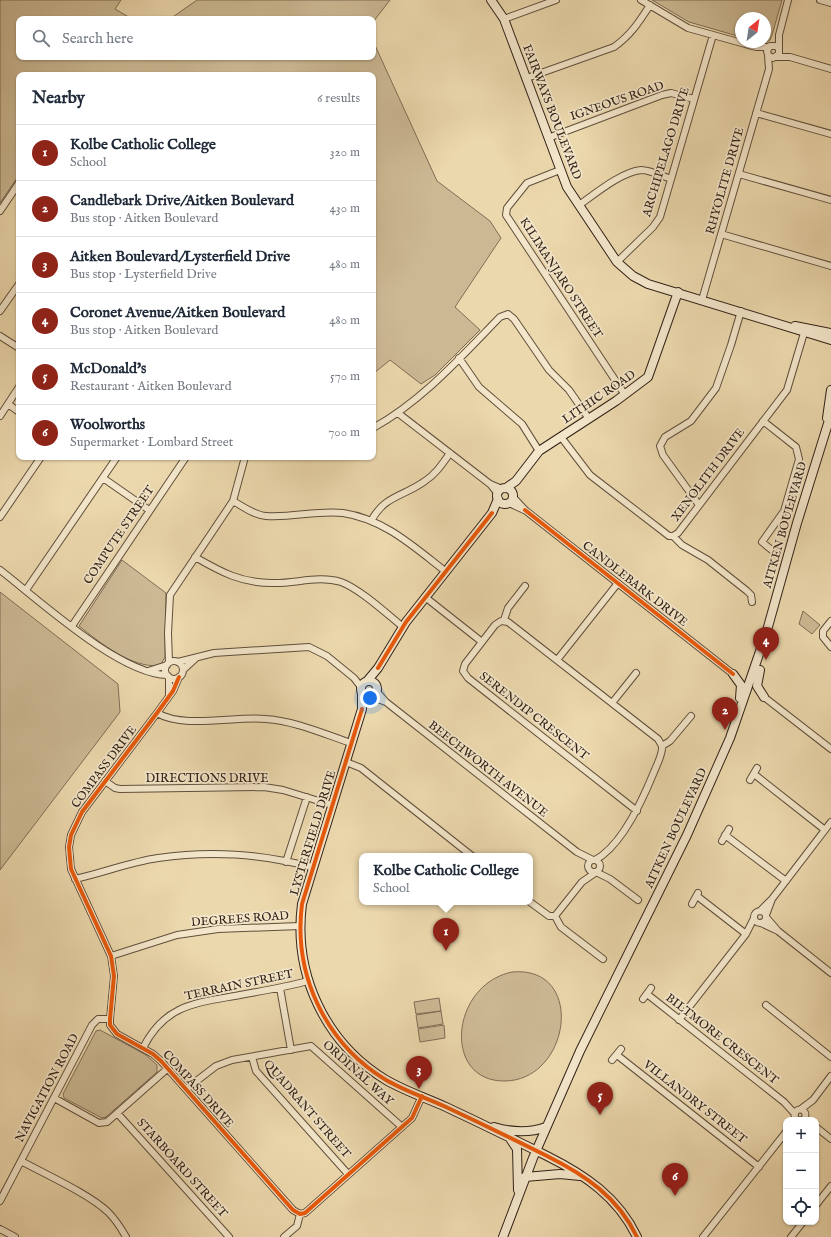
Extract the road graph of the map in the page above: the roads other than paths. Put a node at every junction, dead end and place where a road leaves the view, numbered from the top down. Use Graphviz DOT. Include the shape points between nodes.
graph roads {
  1 [pos="491,0"];
  2 [pos="556,0"];
  3 [pos="641,0"];
  4 [pos="788,0"];
  5 [pos="820,0"];
  6 [pos="831,3"];
  7 [pos="650,5"];
  8 [pos="504,19"];
  9 [pos="713,35"];
  10 [pos="735,41"];
  11 [pos="758,48"];
  12 [pos="771,48"];
  13 [pos="775,48"];
  14 [pos="768,55"];
  15 [pos="790,57"];
  16 [pos="776,58"];
  17 [pos="769,69"];
  18 [pos="831,69"];
  19 [pos="527,78"];
  20 [pos="694,99"];
  21 [pos="756,113"];
  22 [pos="831,134"];
  23 [pos="548,138"];
  24 [pos="560,170"];
  25 [pos="738,174"];
  26 [pos="671,178"];
  27 [pos="16,187"];
  28 [pos="831,200"];
  29 [pos="579,205"];
  30 [pos="0,211"];
  31 [pos="721,234"];
  32 [pos="617,262"];
  33 [pos="831,266"];
  34 [pos="16,288"];
  35 [pos="678,292"];
  36 [pos="702,300"];
  37 [pos="0,311"];
  38 [pos="741,311"];
  39 [pos="831,327"];
  40 [pos="803,330"];
  41 [pos="831,333"];
  42 [pos="0,336"];
  43 [pos="831,340"];
  44 [pos="16,346"];
  45 [pos="459,358"];
  46 [pos="831,390"];
  47 [pos="16,392"];
  48 [pos="625,395"];
  49 [pos="8,404"];
  50 [pos="16,410"];
  51 [pos="398,413"];
  52 [pos="831,414"];
  53 [pos="0,416"];
  54 [pos="589,419"];
  55 [pos="763,421"];
  56 [pos="376,426"];
  57 [pos="826,431"];
  58 [pos="561,437"];
  59 [pos="539,451"];
  60 [pos="450,453"];
  61 [pos="39,460"];
  62 [pos="115,460"];
  63 [pos="184,460"];
  64 [pos="244,460"];
  65 [pos="103,478"];
  66 [pos="505,496"];
  67 [pos="233,501"];
  68 [pos="699,505"];
  69 [pos="149,510"];
  70 [pos="0,517"];
  71 [pos="371,521"];
  72 [pos="673,536"];
  73 [pos="773,551"];
  74 [pos="195,557"];
  75 [pos="0,570"];
  76 [pos="445,571"];
  77 [pos="618,583"];
  78 [pos="525,586"];
  79 [pos="26,590"];
  80 [pos="425,598"];
  81 [pos="752,602"];
  82 [pos="504,620"];
  83 [pos="831,621"];
  84 [pos="72,626"];
  85 [pos="403,626"];
  86 [pos="766,634"];
  87 [pos="482,642"];
  88 [pos="168,646"];
  89 [pos="831,646"];
  90 [pos="197,656"];
  91 [pos="557,660"];
  92 [pos="177,661"];
  93 [pos="168,664"];
  94 [pos="755,669"];
  95 [pos="183,670"];
  96 [pos="148,671"];
  97 [pos="636,673"];
  98 [pos="733,674"];
  99 [pos="168,676"];
  100 [pos="179,677"];
  101 [pos="369,689"];
  102 [pos="169,695"];
  103 [pos="764,697"];
  104 [pos="612,703"];
  105 [pos="741,707"];
  106 [pos="157,713"];
  107 [pos="691,716"];
  108 [pos="351,743"];
  109 [pos="662,746"];
  110 [pos="831,749"];
  111 [pos="720,762"];
  112 [pos="345,764"];
  113 [pos="754,774"];
  114 [pos="105,781"];
  115 [pos="307,797"];
  116 [pos="332,804"];
  117 [pos="637,811"];
  118 [pos="831,822"];
  119 [pos="729,829"];
  120 [pos="825,830"];
  121 [pos="608,850"];
  122 [pos="578,852"];
  123 [pos="468,853"];
  124 [pos="594,860"];
  125 [pos="286,862"];
  126 [pos="588,866"];
  127 [pos="601,866"];
  128 [pos="312,867"];
  129 [pos="596,872"];
  130 [pos="75,879"];
  131 [pos="610,879"];
  132 [pos="786,881"];
  133 [pos="582,882"];
  134 [pos="772,899"];
  135 [pos="638,900"];
  136 [pos="533,904"];
  137 [pos="692,904"];
  138 [pos="760,911"];
  139 [pos="555,916"];
  140 [pos="766,916"];
  141 [pos="754,918"];
  142 [pos="761,923"];
  143 [pos="300,926"];
  144 [pos="778,931"];
  145 [pos="746,934"];
  146 [pos="112,956"];
  147 [pos="603,959"];
  148 [pos="831,973"];
  149 [pos="308,981"];
  150 [pos="280,988"];
  151 [pos="643,999"];
  152 [pos="766,1006"];
  153 [pos="110,1019"];
  154 [pos="679,1020"];
  155 [pos="143,1048"];
  156 [pos="621,1049"];
  157 [pos="291,1050"];
  158 [pos="616,1054"];
  159 [pos="252,1057"];
  160 [pos="831,1057"];
  161 [pos="612,1060"];
  162 [pos="167,1069"];
  163 [pos="831,1076"];
  164 [pos="186,1089"];
  165 [pos="422,1096"];
  166 [pos="54,1098"];
  167 [pos="118,1114"];
  168 [pos="801,1116"];
  169 [pos="476,1122"];
  170 [pos="402,1127"];
  171 [pos="546,1127"];
  172 [pos="819,1129"];
  173 [pos="783,1136"];
  174 [pos="508,1138"];
  175 [pos="831,1139"];
  176 [pos="536,1150"];
  177 [pos="21,1161"];
  178 [pos="759,1167"];
  179 [pos="348,1174"];
  180 [pos="525,1177"];
  181 [pos="587,1178"];
  182 [pos="831,1186"];
  183 [pos="516,1199"];
  184 [pos="0,1201"];
  185 [pos="819,1201"];
  186 [pos="300,1214"];
  187 [pos="801,1225"];
  188 [pos="0,1230"];
  189 [pos="14,1237"];
  190 [pos="126,1237"];
  191 [pos="228,1237"];
  192 [pos="284,1237"];
  193 [pos="502,1237"];
  194 [pos="637,1237"];
  195 [pos="703,1237"];
  196 [pos="791,1237"];
  1 -- 8 [label="street, FAIRWAYS BOULEVARD"];
  2 -- 8 [label="street"];
  3 -- 7 [label="street"];
  4 -- 13 [label="street"];
  5 -- 6 [label="street"];
  7 -- 9 [label="street" via="684,26"];
  7 -- 19 [label="street" via="635,29 614,47"];
  8 -- 19 [label="street, FAIRWAYS BOULEVARD"];
  9 -- 10 [label="street"];
  9 -- 20 [label="street, ARCHIPELAGO DRIVE"];
  11 -- 14 [label="street"];
  12 -- 13 [label="street"];
  13 -- 14 [label="street"];
  13 -- 15 [label="street"];
  13 -- 16 [label="street, RHYOLITE DRIVE"];
  14 -- 16 [label="street"];
  14 -- 17 [label="street, RHYOLITE DRIVE"];
  15 -- 16 [label="street"];
  15 -- 18 [label="street"];
  16 -- 17 [label="street, RHYOLITE DRIVE"];
  17 -- 21 [label="street, RHYOLITE DRIVE"];
  19 -- 23 [label="street, FAIRWAYS BOULEVARD"];
  20 -- 23 [label="street, IGNEOUS ROAD" via="671,93 662,94"];
  20 -- 26 [label="street, ARCHIPELAGO DRIVE"];
  21 -- 22 [label="street"];
  21 -- 25 [label="street, RHYOLITE DRIVE"];
  23 -- 24 [label="street, FAIRWAYS BOULEVARD"];
  24 -- 29 [label="street, FAIRWAYS BOULEVARD"];
  24 -- 48 [label="street, KILIMANJARO STREET" via="527,183 507,208 506,215"];
  25 -- 28 [label="street"];
  25 -- 31 [label="street, RHYOLITE DRIVE"];
  26 -- 29 [label="street" via="638,171 617,179"];
  26 -- 32 [label="street, ARCHIPELAGO DRIVE" via="657,222"];
  27 -- 30 [label="street"];
  29 -- 32 [label="street, FAIRWAYS BOULEVARD"];
  31 -- 33 [label="street"];
  31 -- 36 [label="street, RHYOLITE DRIVE"];
  32 -- 35 [label="street, FAIRWAYS BOULEVARD" via="641,280"];
  34 -- 37 [label="street"];
  35 -- 36 [label="street, FAIRWAYS BOULEVARD"];
  35 -- 48 [label="street, LITHIC ROAD" via="648,377"];
  36 -- 38 [label="street, FAIRWAYS BOULEVARD"];
  38 -- 40 [label="street, FAIRWAYS BOULEVARD"];
  38 -- 68 [label="street" via="716,388 691,421 665,437 660,446 663,455"];
  39 -- 40 [label="street"];
  40 -- 41 [label="street, FAIRWAYS BOULEVARD"];
  40 -- 43 [label="street, FAIRWAYS BOULEVARD"];
  40 -- 55 [label="street, XENOLITH DRIVE" via="787,390"];
  42 -- 44 [label="street"];
  45 -- 51 [label="street" via="439,379"];
  45 -- 54 [label="street" via="500,317 508,314"];
  45 -- 59 [label="street" via="479,387 522,424"];
  46 -- 57 [label="street"];
  47 -- 49 [label="street"];
  48 -- 54 [label="street, LITHIC ROAD"];
  49 -- 50 [label="street"];
  49 -- 53 [label="street"];
  51 -- 56 [label="street"];
  51 -- 60 [label="street, CANDLEBARK DRIVE"];
  52 -- 57 [label="street, AITKEN BOULEVARD"];
  54 -- 58 [label="street, LITHIC ROAD"];
  55 -- 68 [label="street, XENOLITH DRIVE"];
  55 -- 73 [label="street" via="796,447 800,459 784,511 762,542"];
  57 -- 86 [label="street, AITKEN BOULEVARD"];
  58 -- 59 [label="street, LITHIC ROAD"];
  58 -- 72 [label="street, XENOLITH DRIVE" via="590,475 668,536"];
  59 -- 66 [label="street, LITHIC ROAD"];
  60 -- 66 [label="street, CANDLEBARK DRIVE"];
  60 -- 71 [label="street" via="429,478 387,501"];
  61 -- 70 [label="street"];
  62 -- 65 [label="street"];
  63 -- 69 [label="street, COMPUTE STREET"];
  64 -- 67 [label="street"];
  65 -- 69 [label="street"];
  65 -- 79 [label="street"];
  66 -- 76 [label="street, LYSTERFIELD DRIVE"];
  66 -- 77 [label="street, CANDLEBARK DRIVE"];
  67 -- 71 [label="street" via="266,516 327,512 344,513"];
  67 -- 74 [label="street"];
  68 -- 72 [label="street, XENOLITH DRIVE"];
  69 -- 84 [label="street, COMPUTE STREET"];
  71 -- 76 [label="street" via="398,535"];
  72 -- 81 [label="street" via="747,591"];
  74 -- 85 [label="street" via="240,579 272,583 320,579 342,583 354,589"];
  74 -- 88 [label="street" via="170,595"];
  75 -- 79 [label="street"];
  76 -- 80 [label="street, LYSTERFIELD DRIVE"];
  77 -- 91 [label="street"];
  77 -- 98 [label="street, CANDLEBARK DRIVE"];
  78 -- 82 [label="street" via="508,608"];
  79 -- 84 [label="street"];
  80 -- 85 [label="street, LYSTERFIELD DRIVE"];
  80 -- 87 [label="street"];
  82 -- 87 [label="street, SERENDIP CRESCENT" via="498,622"];
  82 -- 91 [label="street"];
  83 -- 89 [label="street" via="823,631 823,637"];
  84 -- 96 [label="street" via="109,653"];
  85 -- 101 [label="street, LYSTERFIELD DRIVE" via="378,668"];
  86 -- 94 [label="street, AITKEN BOULEVARD"];
  86 -- 103 [label="street" via="764,658 757,682"];
  87 -- 117 [label="street, SERENDIP CRESCENT" via="465,664 464,675"];
  88 -- 92 [label="street"];
  88 -- 93 [label="street"];
  90 -- 92 [label="street, BEECHWORTH AVENUE"];
  90 -- 95 [label="street"];
  90 -- 101 [label="street, BEECHWORTH AVENUE" via="309,647 327,656"];
  91 -- 104 [label="street"];
  92 -- 93 [label="street"];
  92 -- 95 [label="street"];
  93 -- 96 [label="street"];
  93 -- 99 [label="street"];
  94 -- 98 [label="street" via="744,677"];
  94 -- 105 [label="street, AITKEN BOULEVARD"];
  95 -- 100 [label="street"];
  96 -- 99 [label="street"];
  97 -- 104 [label="street"];
  98 -- 111 [label="street" via="741,684 742,691"];
  99 -- 100 [label="street"];
  99 -- 102 [label="street"];
  100 -- 102 [label="street, COMPASS DRIVE"];
  101 -- 108 [label="street, LYSTERFIELD DRIVE"];
  101 -- 122 [label="street, BEECHWORTH AVENUE"];
  102 -- 106 [label="street, COMPASS DRIVE"];
  103 -- 105 [label="street" via="752,695"];
  103 -- 110 [label="street"];
  104 -- 109 [label="street" via="658,739"];
  105 -- 111 [label="street, AITKEN BOULEVARD"];
  106 -- 108 [label="street" via="174,720 279,720"];
  106 -- 114 [label="street, COMPASS DRIVE"];
  107 -- 109 [label="street" via="670,741"];
  108 -- 112 [label="street, LYSTERFIELD DRIVE"];
  109 -- 117 [label="street"];
  111 -- 171 [label="street, AITKEN BOULEVARD" via="687,835 580,1051"];
  112 -- 116 [label="street, LYSTERFIELD DRIVE"];
  112 -- 123 [label="street" via="357,766"];
  113 -- 120 [label="street"];
  114 -- 115 [label="street, DIRECTIONS DRIVE" via="120,789 250,786 283,790"];
  114 -- 130 [label="street, COMPASS DRIVE" via="82,812 71,835 69,857"];
  115 -- 116 [label="street, DIRECTIONS DRIVE"];
  115 -- 125 [label="street"];
  116 -- 128 [label="street, LYSTERFIELD DRIVE"];
  117 -- 121 [label="street"];
  118 -- 120 [label="street"];
  119 -- 132 [label="street" via="724,838"];
  120 -- 132 [label="street"];
  121 -- 124 [label="street"];
  121 -- 127 [label="street"];
  122 -- 124 [label="street, BEECHWORTH AVENUE"];
  122 -- 126 [label="street, BEECHWORTH AVENUE"];
  124 -- 126 [label="street"];
  124 -- 127 [label="street, BEECHWORTH AVENUE"];
  125 -- 128 [label="street"];
  125 -- 130 [label="street" via="244,854 211,853 157,858"];
  126 -- 129 [label="street, BEECHWORTH AVENUE"];
  126 -- 133 [label="street"];
  127 -- 129 [label="street"];
  127 -- 131 [label="street, BEECHWORTH AVENUE"];
  128 -- 143 [label="street, LYSTERFIELD DRIVE" via="303,898"];
  129 -- 131 [label="street, BEECHWORTH AVENUE"];
  129 -- 133 [label="street"];
  130 -- 146 [label="street, COMPASS DRIVE"];
  131 -- 135 [label="street"];
  132 -- 134 [label="street"];
  133 -- 139 [label="street"];
  134 -- 138 [label="street"];
  134 -- 140 [label="street"];
  136 -- 139 [label="street" via="549,916"];
  137 -- 145 [label="street" via="698,894"];
  138 -- 140 [label="street"];
  138 -- 141 [label="street"];
  139 -- 147 [label="street" via="561,926"];
  140 -- 142 [label="street" via="766,920"];
  140 -- 144 [label="street"];
  141 -- 142 [label="street"];
  141 -- 145 [label="street"];
  142 -- 144 [label="street"];
  142 -- 145 [label="street"];
  143 -- 146 [label="street, DEGREES ROAD" via="218,929 177,935"];
  143 -- 149 [label="street, LYSTERFIELD DRIVE"];
  144 -- 148 [label="street"];
  145 -- 154 [label="street"];
  146 -- 153 [label="street, COMPASS DRIVE" via="114,976"];
  149 -- 150 [label="street, TERRAIN STREET"];
  149 -- 165 [label="street, LYSTERFIELD DRIVE" via="328,1024 356,1058 386,1080"];
  150 -- 155 [label="street, TERRAIN STREET" via="192,1004 164,1019"];
  150 -- 157 [label="street"];
  151 -- 154 [label="street, BILTMORE CRESCENT" via="649,991"];
  152 -- 160 [label="street"];
  153 -- 155 [label="street, COMPASS DRIVE" via="110,1025 117,1034"];
  153 -- 166 [label="street, NAVIGATION ROAD" via="98,1019 92,1025"];
  154 -- 168 [label="street, BILTMORE CRESCENT"];
  155 -- 162 [label="street, COMPASS DRIVE" via="153,1054"];
  156 -- 158 [label="street"];
  157 -- 159 [label="street, ORDINAL WAY"];
  157 -- 170 [label="street, ORDINAL WAY" via="313,1047"];
  158 -- 161 [label="street"];
  158 -- 178 [label="street, VILLANDRY STREET"];
  159 -- 164 [label="street, ORDINAL WAY" via="216,1066"];
  159 -- 179 [label="street, QUADRANT STREET" via="256,1071"];
  162 -- 164 [label="street, COMPASS DRIVE"];
  162 -- 167 [label="street"];
  163 -- 168 [label="street"];
  164 -- 186 [label="street, COMPASS DRIVE" via="293,1210"];
  165 -- 169 [label="street, LYSTERFIELD DRIVE"];
  165 -- 170 [label="street" via="412,1118"];
  166 -- 167 [label="street" via="99,1122 108,1122"];
  166 -- 177 [label="street, NAVIGATION ROAD"];
  167 -- 191 [label="street, STARBOARD STREET"];
  169 -- 171 [label="street" via="502,1130 534,1131"];
  169 -- 174 [label="street, LYSTERFIELD DRIVE"];
  170 -- 179 [label="street"];
  171 -- 176 [label="street, AITKEN BOULEVARD"];
  172 -- 175 [label="street"];
  173 -- 178 [label="street"];
  174 -- 176 [label="street, LYSTERFIELD DRIVE"];
  174 -- 183 [label="street" via="514,1142 517,1149 519,1167"];
  176 -- 180 [label="street, AITKEN BOULEVARD"];
  176 -- 181 [label="street, LYSTERFIELD DRIVE"];
  177 -- 184 [label="street, NAVIGATION ROAD"];
  177 -- 190 [label="street" via="96,1202 108,1212"];
  178 -- 195 [label="street"];
  179 -- 186 [label="street"];
  180 -- 181 [label="street" via="572,1174"];
  180 -- 183 [label="street, AITKEN BOULEVARD"];
  181 -- 194 [label="street, LYSTERFIELD DRIVE" via="616,1205"];
  182 -- 185 [label="street"];
  183 -- 193 [label="street, AITKEN BOULEVARD"];
  186 -- 192 [label="street" via="297,1226"];
  187 -- 196 [label="street"];
  188 -- 189 [label="street"];
}
